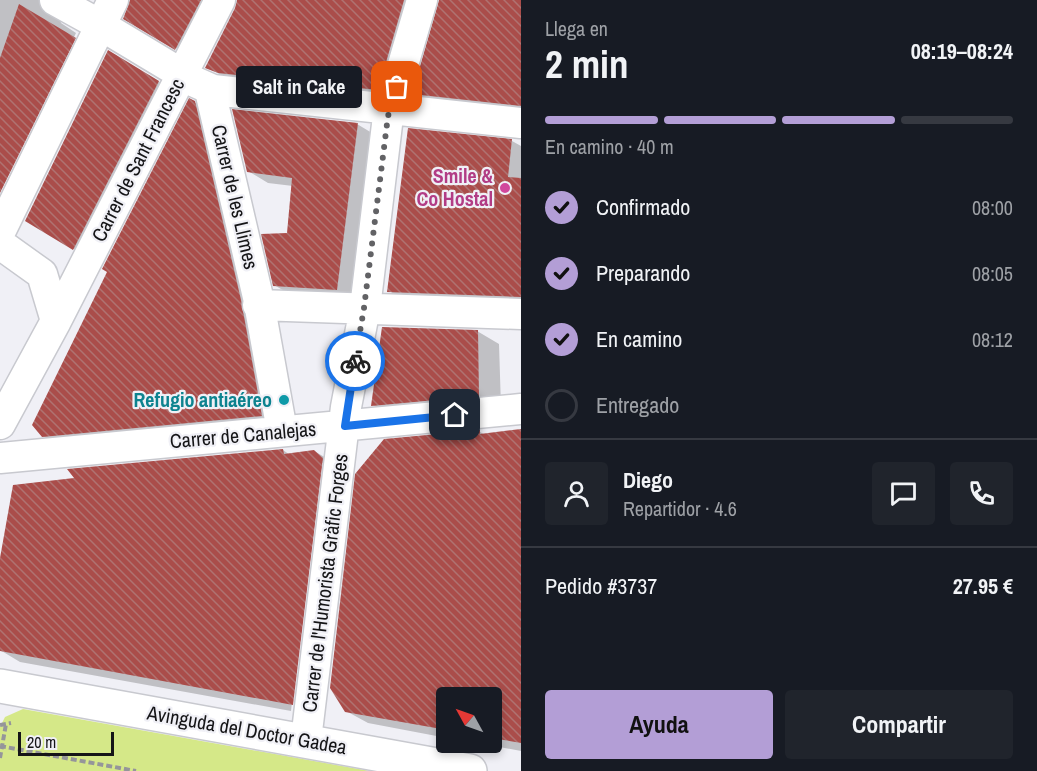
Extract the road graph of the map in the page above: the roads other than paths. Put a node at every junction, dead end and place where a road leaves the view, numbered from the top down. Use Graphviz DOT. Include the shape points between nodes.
graph roads {
  1 [pos="55,0"];
  2 [pos="220,0"];
  3 [pos="422,0"];
  4 [pos="108,13"];
  5 [pos="182,74"];
  6 [pos="213,90"];
  7 [pos="391,109"];
  8 [pos="521,123"];
  9 [pos="0,232"];
  10 [pos="0,244"];
  11 [pos="258,305"];
  12 [pos="364,308"];
  13 [pos="521,314"];
  14 [pos="57,321"];
  15 [pos="521,409"];
  16 [pos="0,424"];
  17 [pos="345,426"];
  18 [pos="282,431"];
  19 [pos="0,458"];
  20 [pos="8,695"];
  21 [pos="306,740"];
  22 [pos="470,771"];
  1 -- 4 [label="street"];
  2 -- 5 [label="street, Carrer de Sant Francesc"];
  3 -- 7 [label="street, Carrer de l'Humorista Gràfic Forges"];
  4 -- 5 [label="street"];
  4 -- 9 [label="street"];
  5 -- 6 [label="street"];
  5 -- 14 [label="street, Carrer de Sant Francesc"];
  6 -- 7 [label="street"];
  6 -- 11 [label="street, Carrer de les Llimes"];
  7 -- 8 [label="street"];
  7 -- 12 [label="street, Carrer de l'Humorista Gràfic Forges"];
  10 -- 14 [label="street" via="42,274"];
  11 -- 12 [label="street"];
  11 -- 18 [label="street, Carrer de les Llimes"];
  12 -- 13 [label="street"];
  12 -- 17 [label="street, Carrer de l'Humorista Gràfic Forges"];
  14 -- 16 [label="street, Carrer de Sant Francesc"];
  15 -- 17 [label="street, Carrer de Canalejas"];
  17 -- 18 [label="street, Carrer de Canalejas"];
  17 -- 21 [label="street, Carrer de l'Humorista Gràfic Forges"];
  18 -- 19 [label="street, Carrer de Canalejas"];
  20 -- 21 [label="street, Avinguda del Doctor Gadea"];
  21 -- 22 [label="street, Avinguda del Doctor Gadea"];
}
